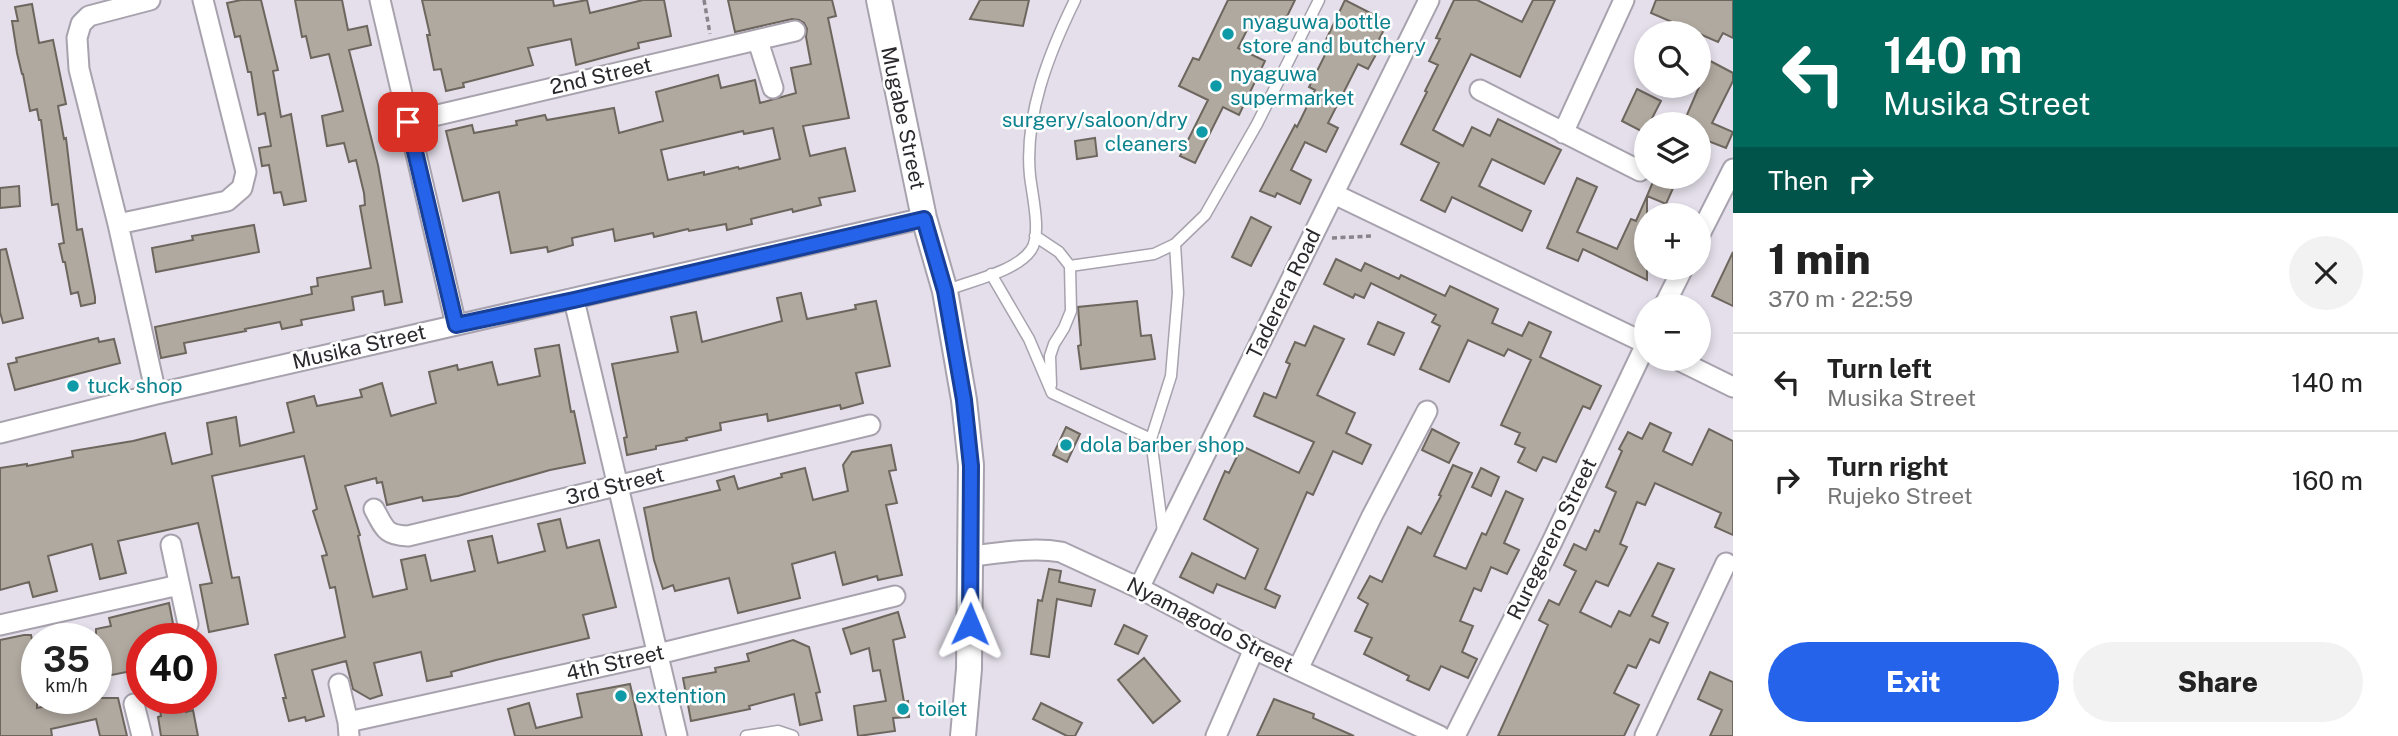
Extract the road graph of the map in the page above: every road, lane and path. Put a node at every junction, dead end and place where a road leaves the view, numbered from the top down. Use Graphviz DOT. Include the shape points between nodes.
graph roads {
  1 [pos="149,0"];
  2 [pos="203,0"];
  3 [pos="380,0"];
  4 [pos="704,0"];
  5 [pos="879,0"];
  6 [pos="1075,0"];
  7 [pos="1319,0"];
  8 [pos="1429,0"];
  9 [pos="1624,0"];
  10 [pos="794,31"];
  11 [pos="758,41"];
  12 [pos="713,50"];
  13 [pos="773,88"];
  14 [pos="1480,90"];
  15 [pos="408,122"];
  16 [pos="1563,133"];
  17 [pos="1634,168"];
  18 [pos="1733,169"];
  19 [pos="1334,194"];
  20 [pos="1711,212"];
  21 [pos="924,219"];
  22 [pos="118,224"];
  23 [pos="1406,230"];
  24 [pos="1035,236"];
  25 [pos="1312,239"];
  26 [pos="1175,244"];
  27 [pos="1070,266"];
  28 [pos="991,274"];
  29 [pos="945,291"];
  30 [pos="574,300"];
  31 [pos="456,325"];
  32 [pos="1634,337"];
  33 [pos="1634,368"];
  34 [pos="1700,371"];
  35 [pos="1733,387"];
  36 [pos="1052,393"];
  37 [pos="156,394"];
  38 [pos="1427,411"];
  39 [pos="870,425"];
  40 [pos="0,433"];
  41 [pos="1151,439"];
  42 [pos="618,485"];
  43 [pos="374,509"];
  44 [pos="1164,537"];
  45 [pos="171,545"];
  46 [pos="971,556"];
  47 [pos="1726,563"];
  48 [pos="179,585"];
  49 [pos="1139,588"];
  50 [pos="895,596"];
  51 [pos="188,623"];
  52 [pos="0,625"];
  53 [pos="1254,649"];
  54 [pos="658,654"];
  55 [pos="1298,669"];
  56 [pos="339,684"];
  57 [pos="136,714"];
  58 [pos="349,729"];
  59 [pos="142,736"];
  60 [pos="677,736"];
  61 [pos="746,736"];
  62 [pos="793,736"];
  63 [pos="963,736"];
  64 [pos="1216,736"];
  65 [pos="1440,736"];
  66 [pos="1455,736"];
  67 [pos="1645,736"];
  1 -- 22 [label="street" via="89,16 77,38 79,69"];
  2 -- 22 [label="street" via="246,172 242,188 227,201"];
  3 -- 15 [label="street"];
  4 -- 12 [label="path"];
  5 -- 21 [label="street, Mugabe Street"];
  6 -- 24 [label="lane" via="1045,72 1032,120"];
  7 -- 26 [label="lane" via="1205,215"];
  8 -- 19 [label="street, Taderera Road"];
  9 -- 16 [label="street"];
  10 -- 11 [label="street, 2nd Street"];
  11 -- 12 [label="street, 2nd Street"];
  11 -- 13 [label="street"];
  12 -- 15 [label="street, 2nd Street"];
  14 -- 16 [label="street"];
  15 -- 31 [label="street"];
  16 -- 17 [label="street"];
  18 -- 20 [label="street"];
  19 -- 23 [label="street"];
  19 -- 25 [label="street, Taderera Road"];
  21 -- 29 [label="street, Mugabe Street"];
  21 -- 30 [label="street, Musika Street"];
  22 -- 37 [label="street"];
  23 -- 25 [label="path"];
  23 -- 32 [label="street"];
  24 -- 27 [label="lane"];
  24 -- 28 [label="lane" via="1032,249 1019,262"];
  25 -- 44 [label="street, Taderera Road"];
  26 -- 27 [label="lane" via="1154,254"];
  26 -- 41 [label="lane" via="1178,293 1171,376"];
  27 -- 36 [label="lane" via="1071,311 1050,356"];
  28 -- 29 [label="lane"];
  28 -- 36 [label="lane" via="1029,339"];
  29 -- 46 [label="street, Mugabe Street" via="971,466"];
  30 -- 31 [label="street, Musika Street"];
  30 -- 42 [label="street"];
  31 -- 37 [label="street, Musika Street"];
  33 -- 66 [label="street, Ruregerero Street"];
  34 -- 35 [label="street"];
  36 -- 41 [label="lane"];
  37 -- 40 [label="street, Musika Street"];
  38 -- 55 [label="street"];
  39 -- 42 [label="street, 3rd Street"];
  41 -- 44 [label="lane"];
  42 -- 43 [label="street, 3rd Street" via="408,536 386,532"];
  42 -- 54 [label="street"];
  44 -- 49 [label="street, Taderera Road"];
  45 -- 48 [label="street"];
  46 -- 49 [label="street, Nyamagodo Street" via="1060,552"];
  46 -- 63 [label="street, Mugabe Street" via="970,668"];
  47 -- 67 [label="street"];
  48 -- 51 [label="street"];
  48 -- 52 [label="street"];
  49 -- 53 [label="street, Nyamagodo Street"];
  50 -- 54 [label="street, 4th Street"];
  53 -- 55 [label="street, Nyamagodo Street"];
  53 -- 64 [label="street"];
  54 -- 58 [label="street, 4th Street"];
  54 -- 60 [label="street"];
  55 -- 65 [label="street, Nyamagodo Street"];
  56 -- 58 [label="street"];
  57 -- 59 [label="street"];
  61 -- 62 [label="lane" via="778,731"];
}
